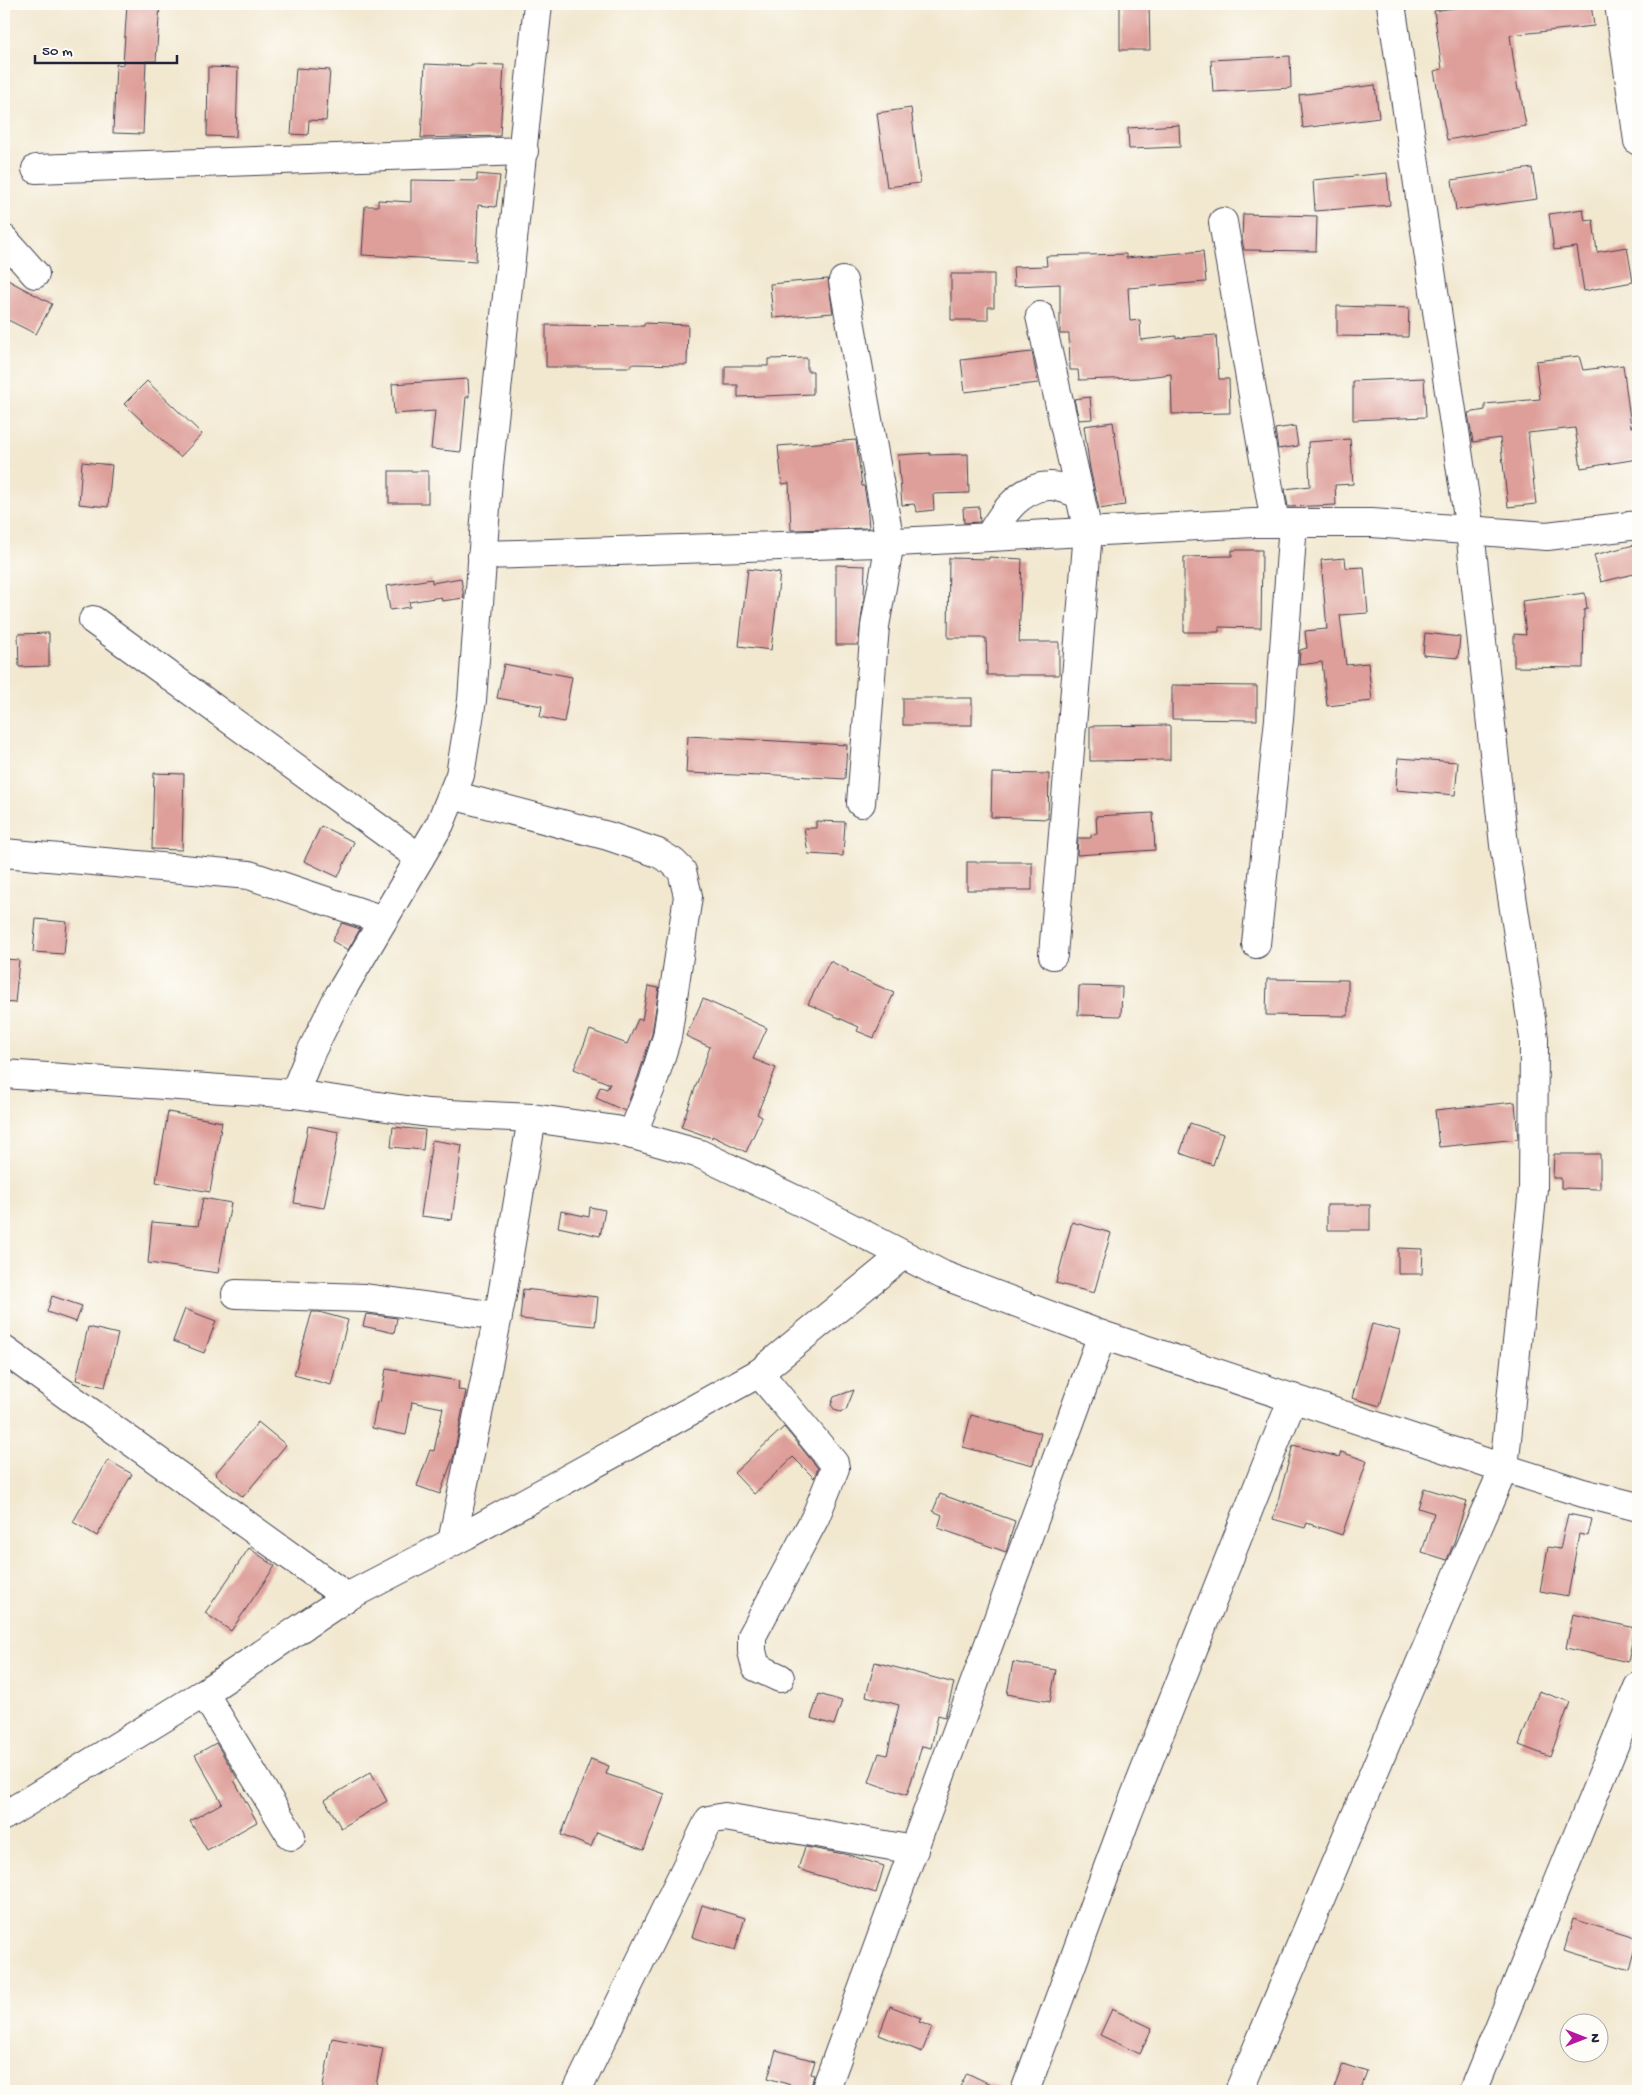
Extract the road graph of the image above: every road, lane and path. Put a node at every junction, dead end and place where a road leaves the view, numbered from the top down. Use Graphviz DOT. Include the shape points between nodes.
graph roads {
  1 [pos="538,4"];
  2 [pos="1391,4"];
  3 [pos="1619,4"];
  4 [pos="1638,141"];
  5 [pos="524,151"];
  6 [pos="36,169"];
  7 [pos="1223,222"];
  8 [pos="4,239"];
  9 [pos="35,274"];
  10 [pos="843,281"];
  11 [pos="1040,316"];
  12 [pos="1079,494"];
  13 [pos="1284,524"];
  14 [pos="1638,525"];
  15 [pos="1470,531"];
  16 [pos="1088,532"];
  17 [pos="989,537"];
  18 [pos="890,542"];
  19 [pos="482,555"];
  20 [pos="93,620"];
  21 [pos="452,795"];
  22 [pos="861,803"];
  23 [pos="4,853"];
  24 [pos="420,858"];
  25 [pos="383,920"];
  26 [pos="1256,944"];
  27 [pos="1053,955"];
  28 [pos="4,1074"];
  29 [pos="294,1094"];
  30 [pos="532,1118"];
  31 [pos="632,1135"];
  32 [pos="903,1255"];
  33 [pos="236,1294"];
  34 [pos="498,1316"];
  35 [pos="1102,1334"];
  36 [pos="4,1350"];
  37 [pos="759,1373"];
  38 [pos="1293,1398"];
  39 [pos="1504,1468"];
  40 [pos="1638,1507"];
  41 [pos="452,1542"];
  42 [pos="347,1597"];
  43 [pos="780,1678"];
  44 [pos="1638,1687"];
  45 [pos="204,1692"];
  46 [pos="4,1816"];
  47 [pos="291,1836"];
  48 [pos="914,1850"];
  49 [pos="577,2091"];
  50 [pos="825,2091"];
  51 [pos="1025,2091"];
  52 [pos="1239,2091"];
  53 [pos="1473,2091"];
  1 -- 5 [label="street"];
  2 -- 15 [label="street"];
  3 -- 4 [label="street"];
  5 -- 6 [label="street"];
  5 -- 19 [label="street" via="488,466"];
  7 -- 13 [label="street"];
  8 -- 9 [label="street"];
  10 -- 18 [label="street"];
  11 -- 12 [label="street"];
  12 -- 16 [label="street"];
  12 -- 17 [label="street" via="1050,486 1032,489 1013,503"];
  13 -- 15 [label="street" via="1372,524"];
  13 -- 16 [label="street"];
  13 -- 26 [label="street" via="1278,719"];
  14 -- 15 [label="street" via="1547,536"];
  15 -- 39 [label="street" via="1504,845 1534,1038 1533,1188"];
  16 -- 17 [label="street"];
  16 -- 27 [label="street"];
  17 -- 18 [label="street"];
  18 -- 19 [label="street"];
  18 -- 22 [label="street" via="875,626"];
  19 -- 21 [label="street" via="472,700 460,775"];
  20 -- 24 [label="street"];
  21 -- 24 [label="street"];
  21 -- 31 [label="street" via="608,836 658,853 682,871 688,896 667,1037"];
  23 -- 25 [label="street" via="248,875"];
  24 -- 25 [label="street"];
  25 -- 29 [label="street" via="339,995"];
  28 -- 29 [label="street"];
  29 -- 30 [label="street" via="428,1113"];
  30 -- 31 [label="street"];
  30 -- 34 [label="street"];
  31 -- 32 [label="street" via="700,1154"];
  32 -- 35 [label="street" via="943,1275"];
  32 -- 37 [label="street"];
  33 -- 34 [label="street" via="365,1298"];
  34 -- 41 [label="street"];
  35 -- 38 [label="street"];
  35 -- 48 [label="street"];
  36 -- 42 [label="street"];
  37 -- 41 [label="street"];
  37 -- 43 [label="street" via="835,1468 815,1518 752,1636 756,1667"];
  38 -- 39 [label="street"];
  38 -- 51 [label="street" via="1128,1813"];
  39 -- 40 [label="street"];
  39 -- 52 [label="street"];
  41 -- 42 [label="street"];
  42 -- 45 [label="street"];
  44 -- 53 [label="street"];
  45 -- 46 [label="street"];
  45 -- 47 [label="street"];
  48 -- 49 [label="street" via="725,1817 709,1820"];
  48 -- 50 [label="street"];
}
